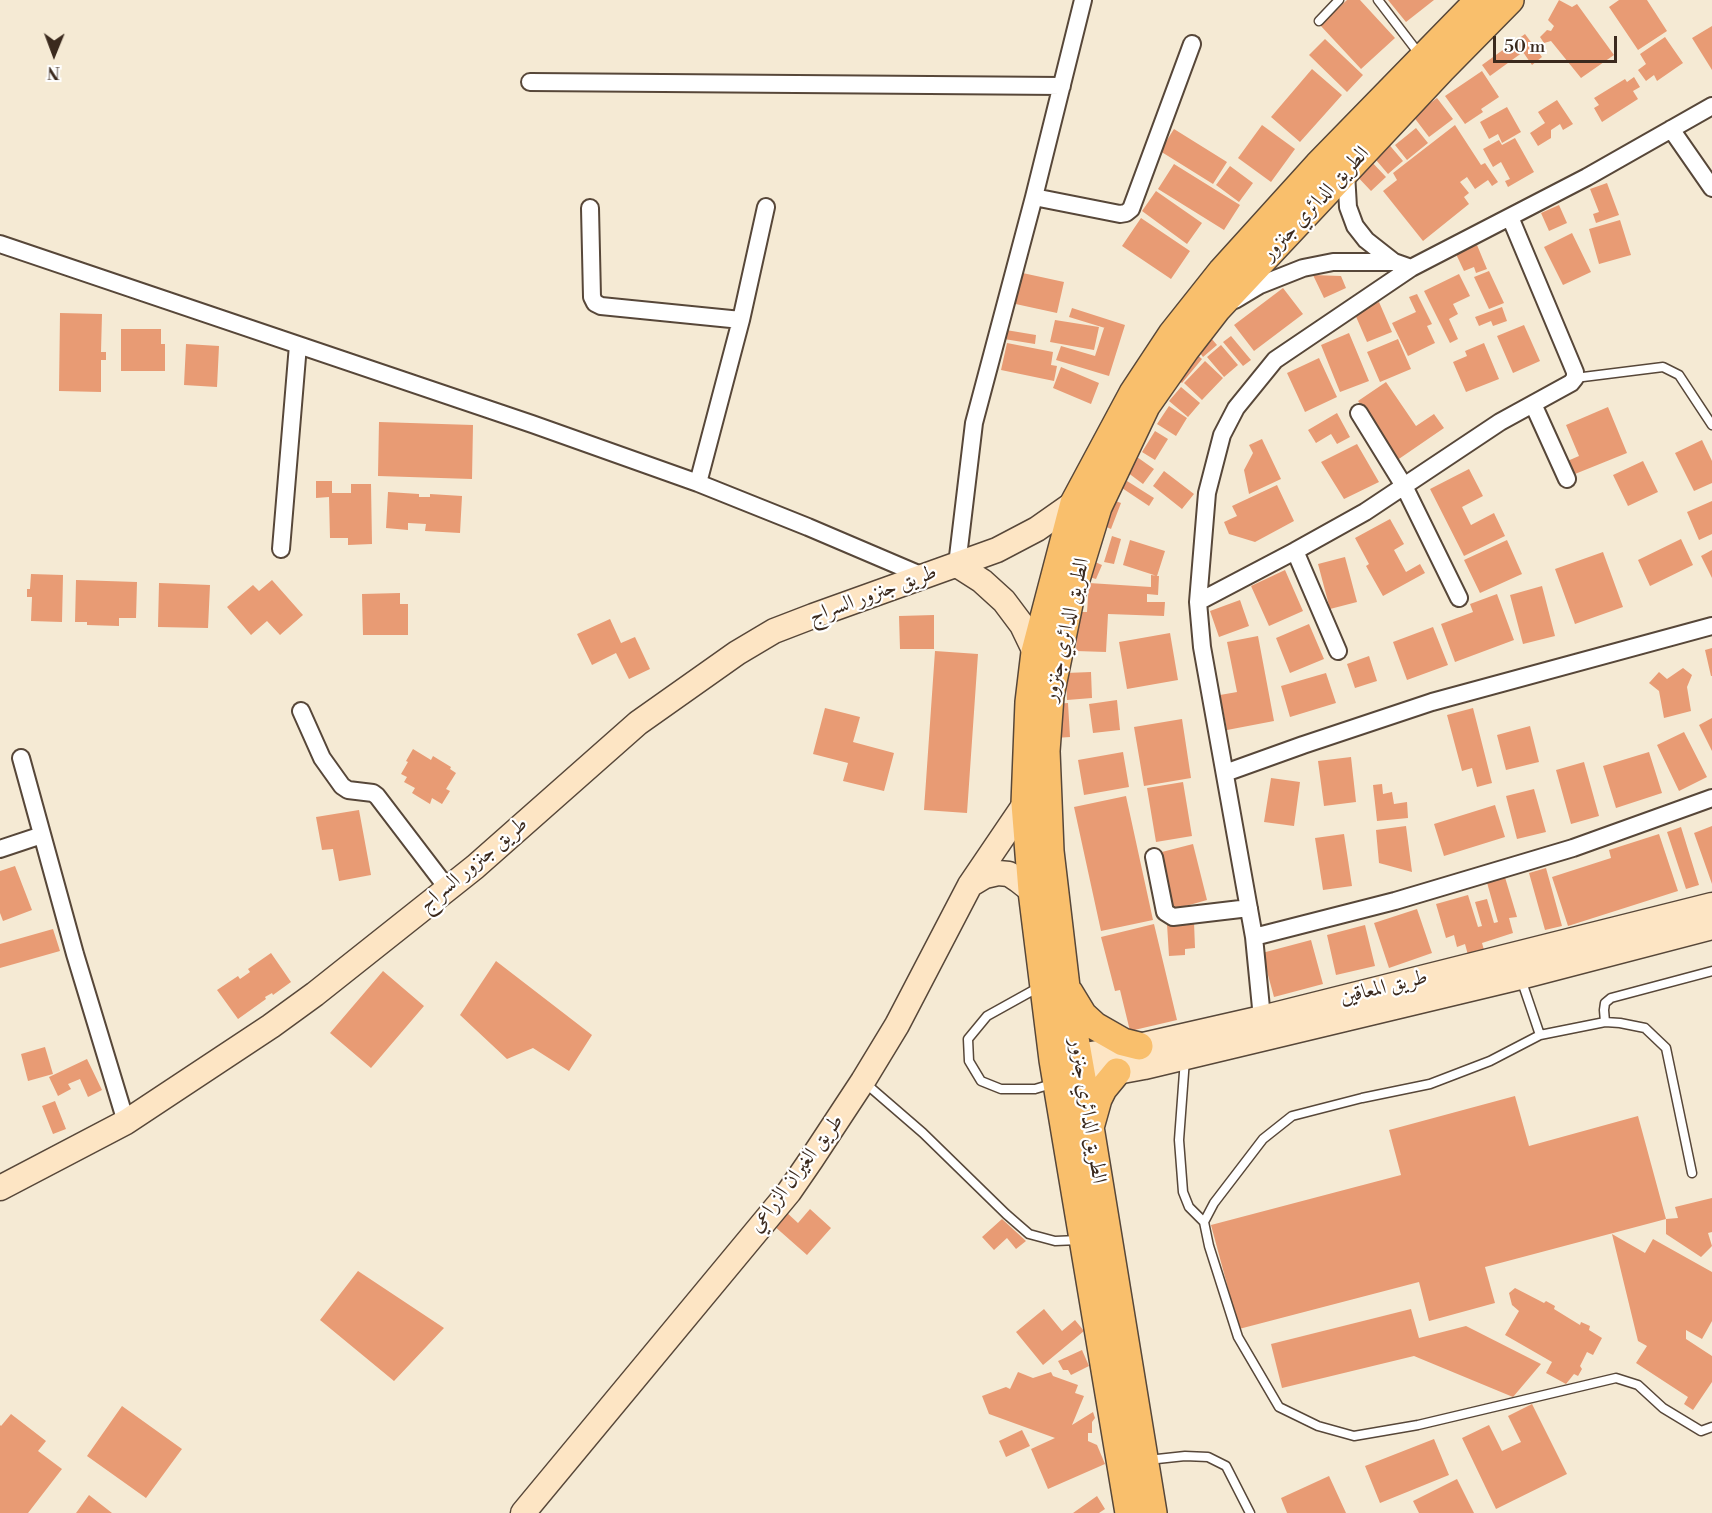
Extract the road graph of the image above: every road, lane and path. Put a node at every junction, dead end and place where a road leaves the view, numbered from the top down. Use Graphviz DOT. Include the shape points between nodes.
graph roads {
  1 [pos="1083,0"];
  2 [pos="1339,0"];
  3 [pos="1378,0"];
  4 [pos="1479,0"];
  5 [pos="1510,0"];
  6 [pos="1319,21"];
  7 [pos="1192,44"];
  8 [pos="1422,57"];
  9 [pos="530,82"];
  10 [pos="1062,86"];
  11 [pos="1712,106"];
  12 [pos="1671,129"];
  13 [pos="1346,173"];
  14 [pos="1712,188"];
  15 [pos="1034,197"];
  16 [pos="766,207"];
  17 [pos="590,208"];
  18 [pos="1510,217"];
  19 [pos="0,244"];
  20 [pos="1394,262"];
  21 [pos="1411,268"];
  22 [pos="1217,309"];
  23 [pos="741,320"];
  24 [pos="298,345"];
  25 [pos="1575,378"];
  26 [pos="1533,404"];
  27 [pos="1359,413"];
  28 [pos="1712,425"];
  29 [pos="1567,479"];
  30 [pos="698,483"];
  31 [pos="1404,486"];
  32 [pos="1074,503"];
  33 [pos="281,549"];
  34 [pos="1295,551"];
  35 [pos="957,565"];
  36 [pos="923,576"];
  37 [pos="1459,598"];
  38 [pos="1198,602"];
  39 [pos="1712,626"];
  40 [pos="1338,651"];
  41 [pos="1035,652"];
  42 [pos="301,711"];
  43 [pos="21,758"];
  44 [pos="1225,773"];
  45 [pos="1712,798"];
  46 [pos="1024,804"];
  47 [pos="42,835"];
  48 [pos="0,849"];
  49 [pos="1154,857"];
  50 [pos="970,885"];
  51 [pos="448,889"];
  52 [pos="1032,891"];
  53 [pos="1712,904"];
  54 [pos="1249,908"];
  55 [pos="1712,927"];
  56 [pos="1254,938"];
  57 [pos="1712,971"];
  58 [pos="1520,977"];
  59 [pos="1055,986"];
  60 [pos="1262,1018"];
  61 [pos="1605,1022"];
  62 [pos="1540,1035"];
  63 [pos="1139,1046"];
  64 [pos="1185,1057"];
  65 [pos="1068,1069"];
  66 [pos="1117,1072"];
  67 [pos="863,1082"];
  68 [pos="126,1122"];
  69 [pos="1090,1131"];
  70 [pos="1692,1173"];
  71 [pos="0,1188"];
  72 [pos="1204,1222"];
  73 [pos="1083,1239"];
  74 [pos="1712,1427"];
  75 [pos="1144,1461"];
  76 [pos="523,1513"];
  77 [pos="1129,1513"];
  78 [pos="1153,1513"];
  79 [pos="1250,1513"];
  1 -- 10 [label="street"];
  2 -- 6 [label="lane"];
  3 -- 8 [label="lane"];
  4 -- 8 [label="main road, الطريق الدائري جنزور"];
  5 -- 13 [label="main road, الطريق الدائري جنزور"];
  7 -- 15 [label="street" via="1131,209 1120,214"];
  8 -- 32 [label="main road, الطريق الدائري جنزور" via="1222,271 1172,334 1133,393"];
  9 -- 10 [label="street"];
  10 -- 15 [label="street"];
  11 -- 12 [label="street"];
  12 -- 14 [label="street"];
  12 -- 18 [label="street"];
  13 -- 20 [label="street" via="1348,207 1355,226"];
  13 -- 22 [label="main road, الطريق الدائري جنزور"];
  15 -- 35 [label="street" via="974,423"];
  16 -- 23 [label="street"];
  17 -- 23 [label="street" via="595,303"];
  18 -- 21 [label="street"];
  18 -- 25 [label="street"];
  19 -- 24 [label="street"];
  20 -- 21 [label="street"];
  20 -- 22 [label="street" via="1333,262 1303,268 1260,285"];
  21 -- 38 [label="street" via="1275,360 1236,408 1222,435 1207,493"];
  22 -- 59 [label="main road, الطريق الدائري جنزور" via="1146,406 1098,507 1070,599 1050,696 1046,751"];
  23 -- 30 [label="street"];
  24 -- 30 [label="street"];
  24 -- 33 [label="street"];
  25 -- 26 [label="street"];
  25 -- 28 [label="lane" via="1662,367 1679,375"];
  26 -- 29 [label="street"];
  26 -- 31 [label="street"];
  27 -- 31 [label="street"];
  30 -- 36 [label="street"];
  31 -- 34 [label="street"];
  31 -- 37 [label="street"];
  32 -- 35 [label="street, طريق جنزور السراج" via="1017,541"];
  32 -- 41 [label="main road, الطريق الدائري جنزور"];
  34 -- 38 [label="street"];
  34 -- 40 [label="street"];
  35 -- 36 [label="street, طريق جنزور السراج"];
  35 -- 41 [label="street" via="1004,601"];
  36 -- 51 [label="street, طريق جنزور السراج" via="774,631 737,653 638,723"];
  38 -- 44 [label="street" via="1202,647"];
  39 -- 44 [label="street" via="1432,702"];
  41 -- 46 [label="main road, الطريق الدائري جنزور"];
  42 -- 51 [label="street" via="322,758 342,786 377,796"];
  43 -- 47 [label="street"];
  44 -- 54 [label="street"];
  45 -- 56 [label="street" via="1562,851 1395,902"];
  46 -- 50 [label="street, طريق الغيران الزراعي"];
  46 -- 52 [label="main road, الطريق الدائري جنزور"];
  47 -- 48 [label="street"];
  47 -- 68 [label="street"];
  49 -- 54 [label="street" via="1165,912 1173,917"];
  50 -- 52 [label="street" via="985,876 1009,874"];
  50 -- 67 [label="street, طريق الغيران الزراعي"];
  51 -- 68 [label="street, طريق جنزور السراج" via="288,1013"];
  52 -- 59 [label="main road, الطريق الدائري جنزور"];
  53 -- 60 [label="street, طريق المعاقين"];
  54 -- 56 [label="street"];
  55 -- 58 [label="street, طريق المعاقين"];
  56 -- 60 [label="street"];
  57 -- 61 [label="lane" via="1611,998 1605,1003"];
  58 -- 62 [label="lane"];
  58 -- 64 [label="street, طريق المعاقين"];
  59 -- 63 [label="main road" via="1095,1026"];
  59 -- 65 [label="main road, الطريق الدائري جنزور"];
  59 -- 65 [label="lane" via="987,1016 968,1039 969,1061 981,1081 1000,1089 1035,1089"];
  60 -- 63 [label="street, طريق المعاقين"];
  61 -- 62 [label="lane"];
  61 -- 70 [label="lane" via="1645,1028 1666,1048"];
  62 -- 72 [label="lane" via="1490,1061 1430,1084 1292,1116 1263,1139"];
  63 -- 65 [label="street, طريق المعاقين"];
  64 -- 66 [label="street, طريق المعاقين"];
  64 -- 72 [label="lane" via="1179,1140 1183,1192 1189,1207"];
  65 -- 66 [label="street, طريق المعاقين"];
  65 -- 69 [label="main road, الطريق الدائري جنزور"];
  65 -- 73 [label="main road, الطريق الدائري جنزور"];
  66 -- 69 [label="main road" via="1098,1099"];
  67 -- 73 [label="lane" via="1029,1234 1055,1241"];
  67 -- 76 [label="street, طريق الغيران الزراعي" via="789,1192"];
  68 -- 71 [label="street, طريق جنزور السراج"];
  69 -- 75 [label="main road, الطريق الدائري جنزور"];
  72 -- 74 [label="lane" via="1238,1337 1279,1407 1318,1426 1354,1436 1418,1425 1616,1378 1638,1384 1663,1408 1701,1431"];
  73 -- 77 [label="main road, الطريق الدائري جنزور"];
  75 -- 78 [label="main road, الطريق الدائري جنزور"];
  75 -- 79 [label="lane" via="1208,1457 1226,1466"];
}
